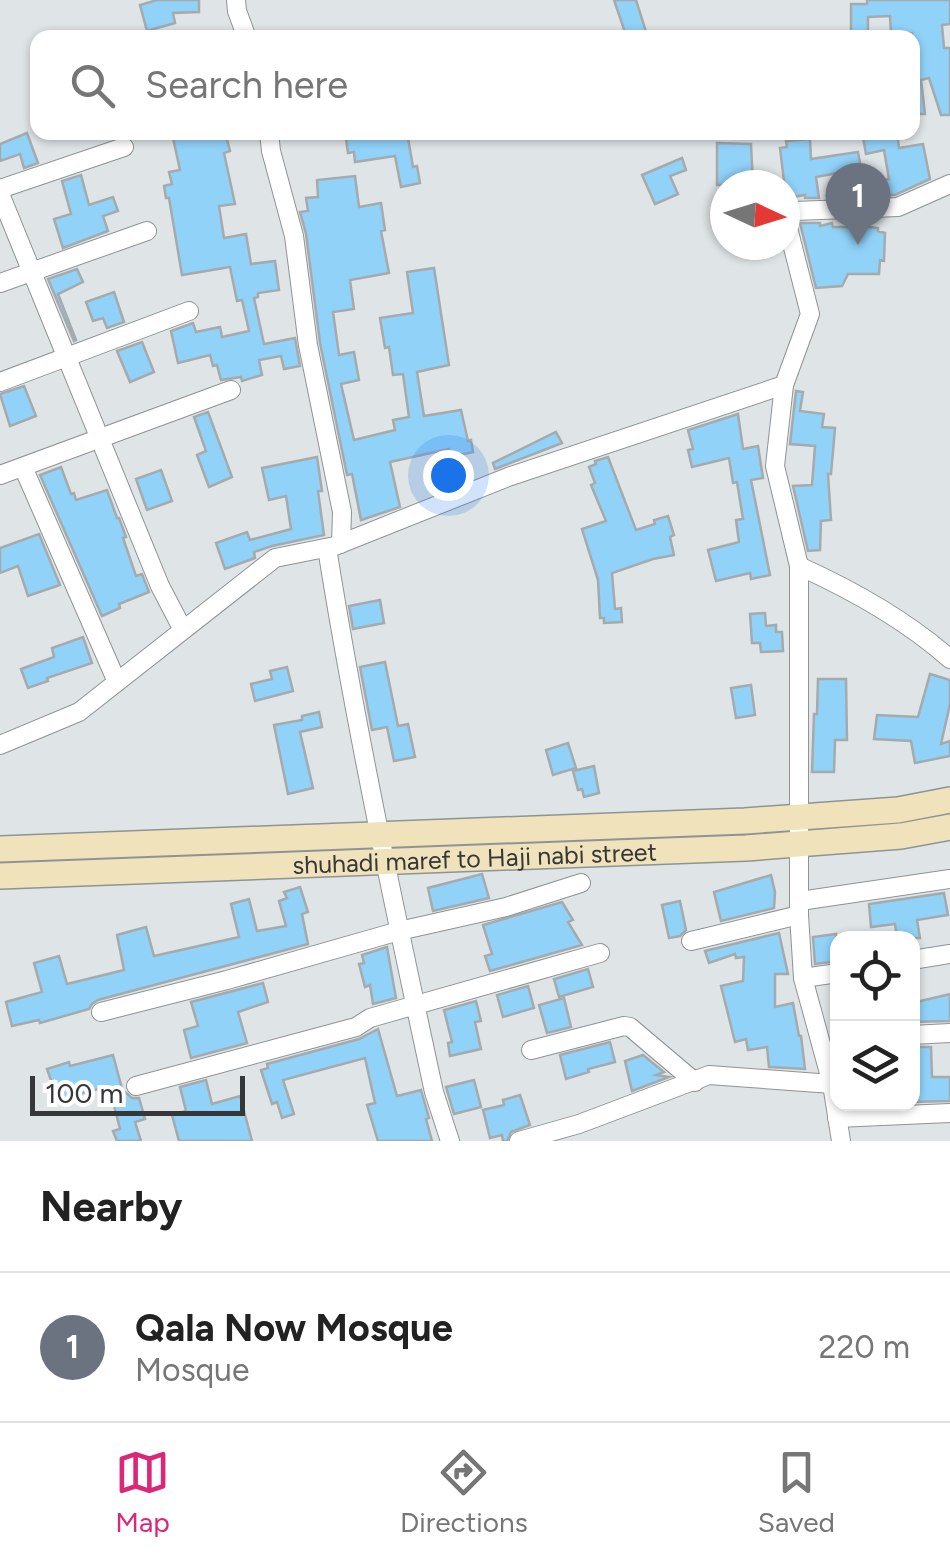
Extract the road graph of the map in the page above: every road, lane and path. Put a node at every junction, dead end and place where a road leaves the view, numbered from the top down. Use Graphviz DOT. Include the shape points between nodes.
graph roads {
  1 [pos="236,0"];
  2 [pos="244,30"];
  3 [pos="270,140"];
  4 [pos="124,148"];
  5 [pos="950,184"];
  6 [pos="0,192"];
  7 [pos="147,230"];
  8 [pos="32,272"];
  9 [pos="0,284"];
  10 [pos="188,311"];
  11 [pos="68,356"];
  12 [pos="0,382"];
  13 [pos="784,384"];
  14 [pos="231,390"];
  15 [pos="100,437"];
  16 [pos="23,467"];
  17 [pos="0,475"];
  18 [pos="334,546"];
  19 [pos="799,566"];
  20 [pos="183,630"];
  21 [pos="950,659"];
  22 [pos="117,682"];
  23 [pos="0,745"];
  24 [pos="950,800"];
  25 [pos="800,817"];
  26 [pos="950,827"];
  27 [pos="380,833"];
  28 [pos="800,844"];
  29 [pos="0,849"];
  30 [pos="386,860"];
  31 [pos="0,876"];
  32 [pos="950,879"];
  33 [pos="580,883"];
  34 [pos="799,908"];
  35 [pos="400,931"];
  36 [pos="691,940"];
  37 [pos="600,953"];
  38 [pos="950,954"];
  39 [pos="920,959"];
  40 [pos="830,973"];
  41 [pos="803,978"];
  42 [pos="416,1006"];
  43 [pos="101,1012"];
  44 [pos="950,1033"];
  45 [pos="920,1035"];
  46 [pos="828,1041"];
  47 [pos="531,1050"];
  48 [pos="695,1082"];
  49 [pos="830,1084"];
  50 [pos="136,1086"];
  51 [pos="835,1111"];
  52 [pos="950,1114"];
  53 [pos="836,1118"];
  54 [pos="450,1141"];
  55 [pos="519,1141"];
  56 [pos="841,1141"];
  1 -- 2 [label="street"];
  3 -- 18 [label="street" via="294,236 342,512"];
  4 -- 6 [label="street"];
  5 -- 13 [label="street" via="898,207 796,211 787,217 810,314"];
  6 -- 8 [label="street"];
  7 -- 8 [label="street"];
  8 -- 9 [label="street"];
  8 -- 11 [label="street"];
  10 -- 11 [label="street"];
  11 -- 12 [label="street"];
  11 -- 15 [label="street"];
  13 -- 18 [label="street" via="508,477"];
  13 -- 19 [label="street" via="776,466"];
  14 -- 15 [label="street"];
  15 -- 16 [label="street"];
  15 -- 20 [label="street"];
  16 -- 17 [label="street"];
  16 -- 22 [label="street"];
  18 -- 20 [label="street" via="275,558"];
  18 -- 27 [label="street" via="346,668"];
  19 -- 21 [label="street" via="846,588"];
  19 -- 25 [label="street"];
  20 -- 22 [label="street"];
  22 -- 23 [label="street" via="79,712"];
  24 -- 25 [label="main road"];
  25 -- 27 [label="main road"];
  25 -- 28 [label="street"];
  26 -- 28 [label="main road, shuhadi maref to Haji nabi street"];
  27 -- 29 [label="main road"];
  27 -- 30 [label="street"];
  28 -- 30 [label="main road, shuhadi maref to Haji nabi street"];
  28 -- 34 [label="street"];
  30 -- 31 [label="main road, shuhadi maref to Haji nabi street"];
  30 -- 35 [label="street"];
  32 -- 34 [label="street"];
  33 -- 35 [label="street" via="506,908"];
  34 -- 36 [label="street"];
  34 -- 41 [label="street"];
  35 -- 42 [label="street"];
  35 -- 43 [label="street"];
  37 -- 42 [label="street"];
  38 -- 39 [label="street"];
  40 -- 41 [label="street"];
  41 -- 46 [label="street"];
  42 -- 50 [label="street"];
  42 -- 54 [label="street"];
  44 -- 45 [label="street"];
  47 -- 48 [label="street" via="620,1025"];
  48 -- 49 [label="street" via="709,1076"];
  48 -- 55 [label="street"];
  51 -- 53 [label="street"];
  52 -- 53 [label="street"];
  53 -- 56 [label="street"];
}
